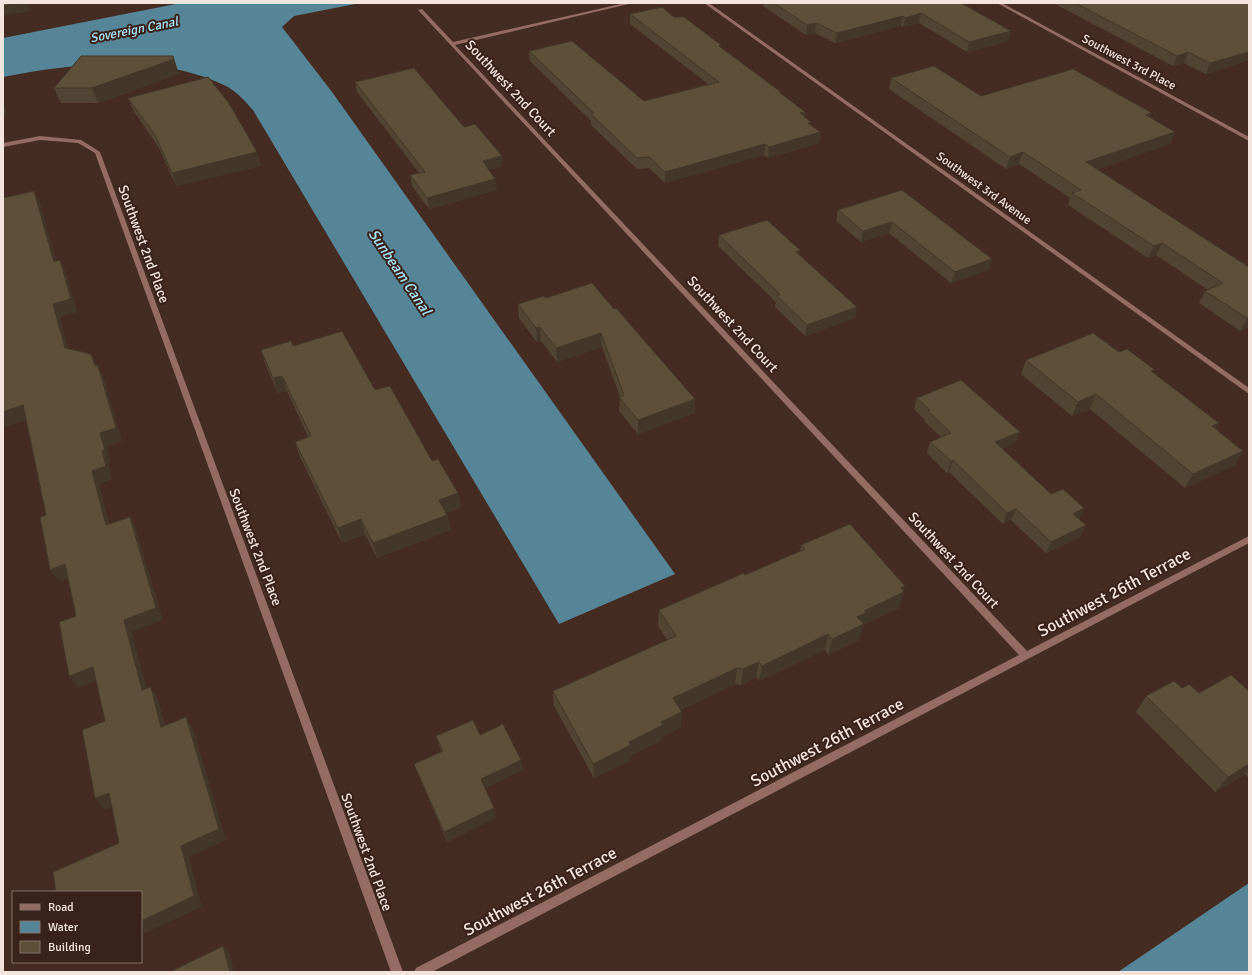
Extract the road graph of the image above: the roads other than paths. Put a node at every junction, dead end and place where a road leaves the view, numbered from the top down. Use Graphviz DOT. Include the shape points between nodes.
graph roads {
  1 [pos="631,3"];
  2 [pos="706,3"];
  3 [pos="999,3"];
  4 [pos="420,10"];
  5 [pos="453,44"];
  6 [pos="1249,139"];
  7 [pos="3,145"];
  8 [pos="1249,392"];
  9 [pos="1249,539"];
  10 [pos="1026,656"];
  11 [pos="397,972"];
  12 [pos="420,972"];
  1 -- 5 [label="street"];
  2 -- 8 [label="street, Southwest 3rd Avenue"];
  3 -- 6 [label="street, Southwest 3rd Place"];
  4 -- 5 [label="street, Southwest 2nd Court"];
  5 -- 10 [label="street, Southwest 2nd Court"];
  7 -- 11 [label="street, Southwest 2nd Place" via="40,138 79,141 97,152"];
  9 -- 10 [label="street, Southwest 26th Terrace"];
  10 -- 12 [label="street, Southwest 26th Terrace"];
}
